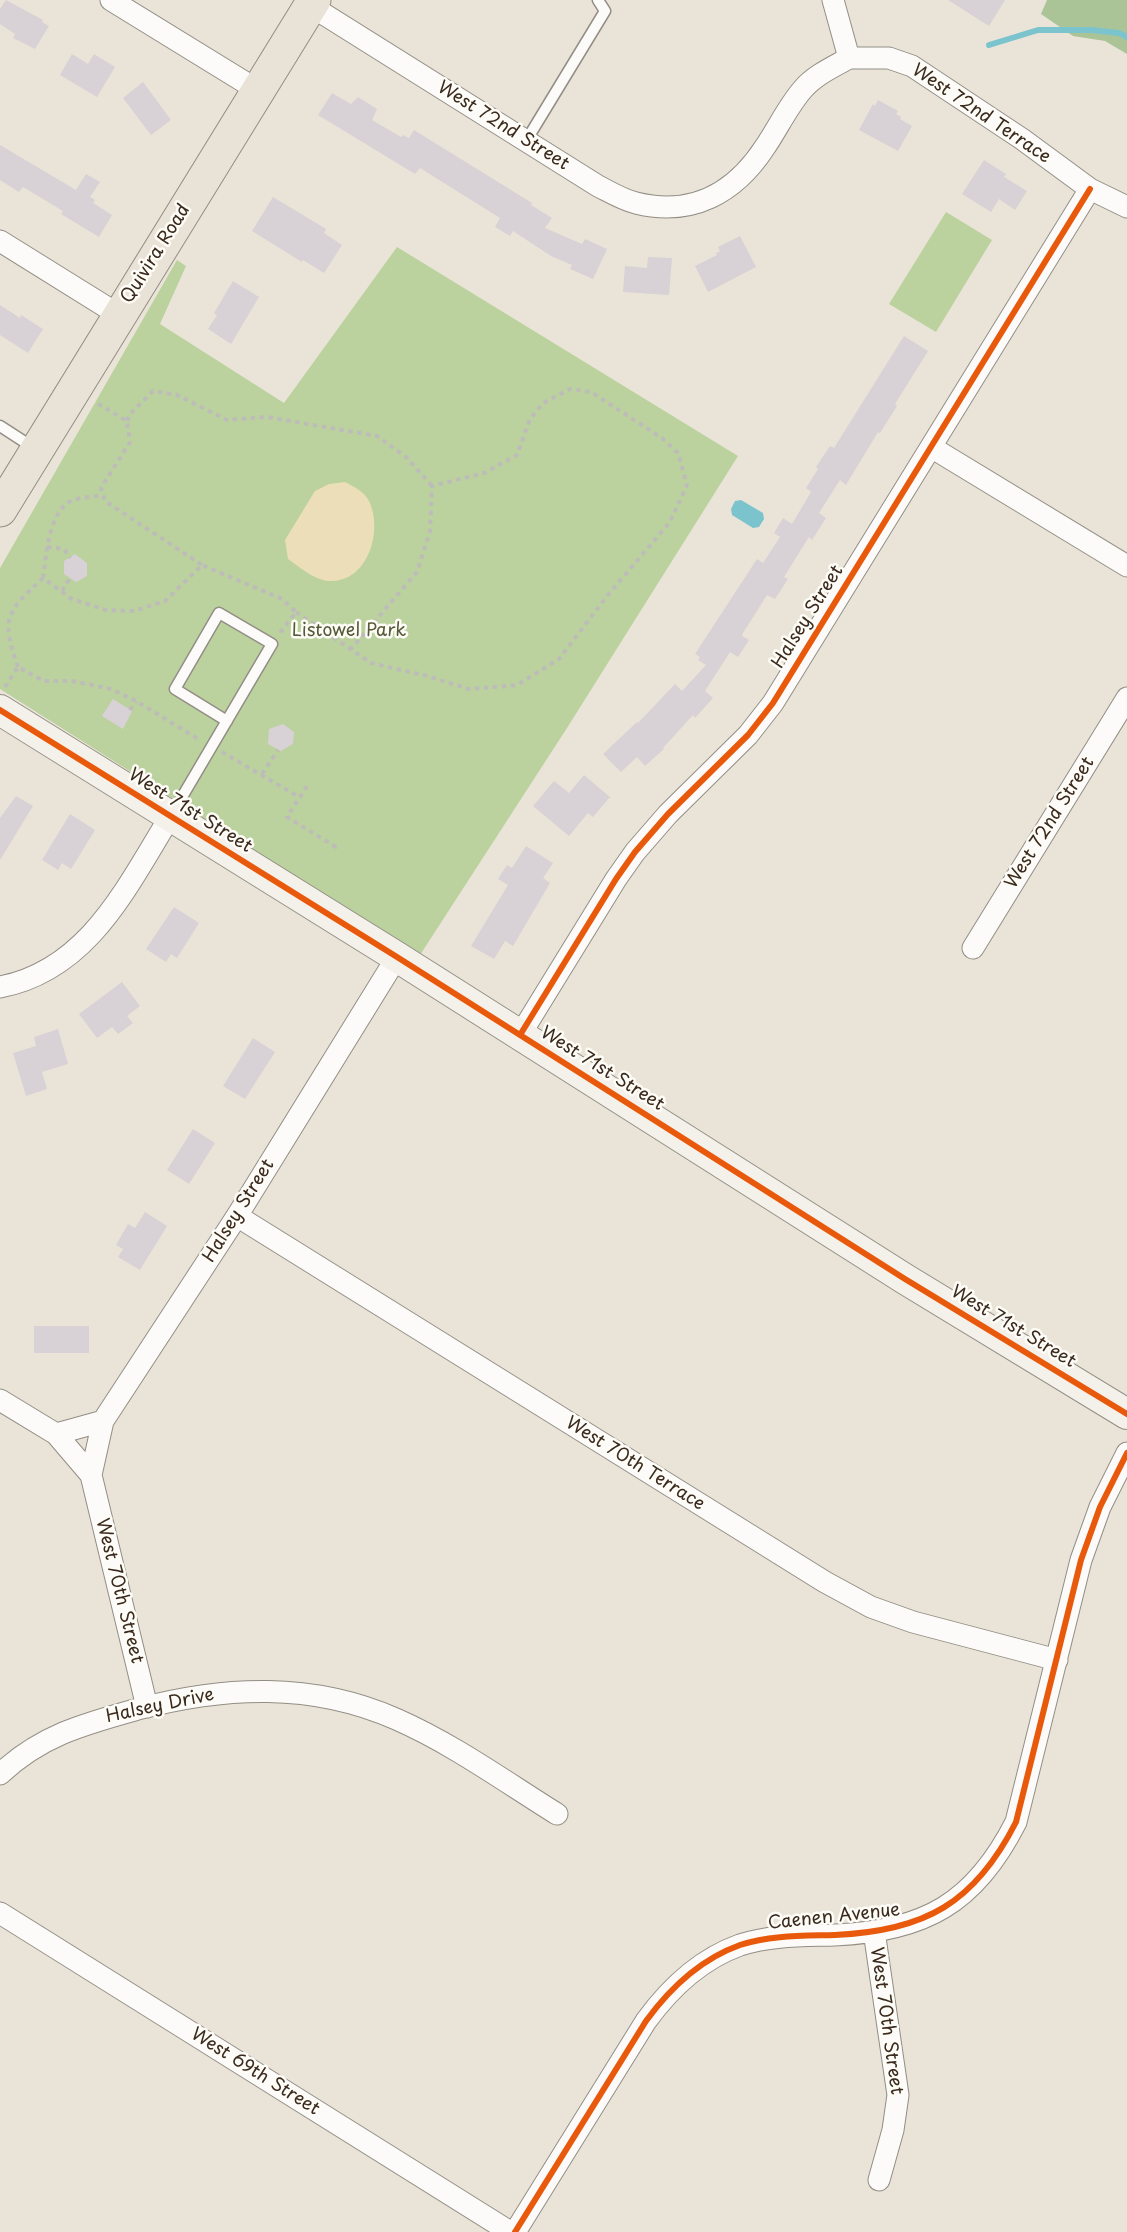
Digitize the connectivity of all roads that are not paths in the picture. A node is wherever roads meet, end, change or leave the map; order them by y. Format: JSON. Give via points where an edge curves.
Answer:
{"nodes":[{"id":1,"x":111,"y":0,"type":"edge"},
{"id":2,"x":598,"y":0,"type":"edge"},
{"id":3,"x":833,"y":0,"type":"edge"},
{"id":4,"x":312,"y":3,"type":"edge"},
{"id":5,"x":849,"y":58,"type":"junction"},
{"id":6,"x":259,"y":91,"type":"junction"},
{"id":7,"x":526,"y":141,"type":"junction"},
{"id":8,"x":1090,"y":189,"type":"junction"},
{"id":9,"x":1127,"y":207,"type":"edge"},
{"id":10,"x":0,"y":241,"type":"edge"},
{"id":11,"x":118,"y":315,"type":"junction"},
{"id":12,"x":0,"y":426,"type":"edge"},
{"id":13,"x":931,"y":447,"type":"junction"},
{"id":14,"x":37,"y":450,"type":"junction"},
{"id":15,"x":0,"y":508,"type":"edge"},
{"id":16,"x":1127,"y":566,"type":"edge"},
{"id":17,"x":1127,"y":698,"type":"edge"},
{"id":18,"x":2,"y":699,"type":"edge"},
{"id":19,"x":227,"y":721,"type":"junction"},
{"id":20,"x":170,"y":817,"type":"junction"},
{"id":21,"x":973,"y":948,"type":"dead end"},
{"id":22,"x":397,"y":957,"type":"junction"},
{"id":23,"x":0,"y":987,"type":"edge"},
{"id":24,"x":520,"y":1035,"type":"junction"},
{"id":25,"x":237,"y":1216,"type":"junction"},
{"id":26,"x":0,"y":1400,"type":"edge"},
{"id":27,"x":1127,"y":1414,"type":"edge"},
{"id":28,"x":104,"y":1421,"type":"junction"},
{"id":29,"x":56,"y":1434,"type":"junction"},
{"id":30,"x":1127,"y":1453,"type":"edge"},
{"id":31,"x":91,"y":1475,"type":"junction"},
{"id":32,"x":1057,"y":1660,"type":"junction"},
{"id":33,"x":147,"y":1707,"type":"junction"},
{"id":34,"x":0,"y":1773,"type":"edge"},
{"id":35,"x":557,"y":1814,"type":"dead end"},
{"id":36,"x":0,"y":1913,"type":"edge"},
{"id":37,"x":874,"y":1931,"type":"junction"},
{"id":38,"x":879,"y":2180,"type":"dead end"},
{"id":39,"x":510,"y":2232,"type":"edge"},
{"id":40,"x":515,"y":2232,"type":"edge"}],
"edges":[{"from":1,"to":6,"type":"street"},
{"from":2,"to":7,"type":"lane","via":[[605,11]]},
{"from":3,"to":5,"type":"street"},
{"from":4,"to":6,"type":"main road","name":"Quivira Road"},
{"from":4,"to":7,"type":"street","name":"West 72nd Street"},
{"from":5,"to":7,"type":"street","name":"West 72nd Street","via":[[802,89],[752,165],[731,186],[708,200],[687,206],[634,203],[598,186]]},
{"from":5,"to":8,"type":"street","name":"West 72nd Terrace","via":[[889,58],[912,66]]},
{"from":6,"to":11,"type":"main road","name":"Quivira Road"},
{"from":8,"to":9,"type":"street","name":"West 72nd Terrace"},
{"from":8,"to":13,"type":"street","name":"Halsey Street"},
{"from":10,"to":11,"type":"street"},
{"from":11,"to":14,"type":"main road","name":"Quivira Road"},
{"from":12,"to":14,"type":"lane"},
{"from":13,"to":16,"type":"street"},
{"from":13,"to":24,"type":"street","name":"Halsey Street","via":[[773,703],[748,735],[635,852]]},
{"from":14,"to":15,"type":"main road","name":"Quivira Road"},
{"from":17,"to":21,"type":"street","name":"West 72nd Street"},
{"from":18,"to":20,"type":"street","name":"West 71st Street"},
{"from":19,"to":19,"type":"lane","via":[[272,644],[219,613],[174,689]]},
{"from":19,"to":20,"type":"lane"},
{"from":20,"to":22,"type":"street","name":"West 71st Street"},
{"from":20,"to":23,"type":"street","via":[[100,927],[78,949],[48,970]]},
{"from":22,"to":24,"type":"street","name":"West 71st Street"},
{"from":22,"to":25,"type":"street","name":"Halsey Street"},
{"from":24,"to":27,"type":"street","name":"West 71st Street","via":[[905,1279]]},
{"from":25,"to":28,"type":"street","name":"Halsey Street"},
{"from":25,"to":32,"type":"street","name":"West 70th Terrace","via":[[825,1582],[913,1622]]},
{"from":26,"to":29,"type":"street","name":"West 70th Street"},
{"from":28,"to":29,"type":"street"},
{"from":28,"to":31,"type":"street","name":"West 70th Street"},
{"from":29,"to":31,"type":"street","name":"West 70th Street"},
{"from":30,"to":32,"type":"street","name":"Caenen Avenue","via":[[1100,1507],[1081,1560]]},
{"from":31,"to":33,"type":"street","name":"West 70th Street"},
{"from":32,"to":37,"type":"street","name":"Caenen Avenue","via":[[1016,1822],[1001,1851],[982,1876],[931,1916],[902,1927]]},
{"from":33,"to":34,"type":"street","name":"Halsey Drive","via":[[82,1724],[44,1741]]},
{"from":33,"to":35,"type":"street","name":"Halsey Drive","via":[[201,1695],[279,1691],[327,1697],[397,1719]]},
{"from":36,"to":39,"type":"street","name":"West 69th Street"},
{"from":37,"to":38,"type":"street","name":"West 70th Street","via":[[898,2095]]},
{"from":37,"to":40,"type":"street","name":"Caenen Avenue","via":[[777,1937],[750,1943],[716,1956],[688,1974],[646,2021]]}]}
